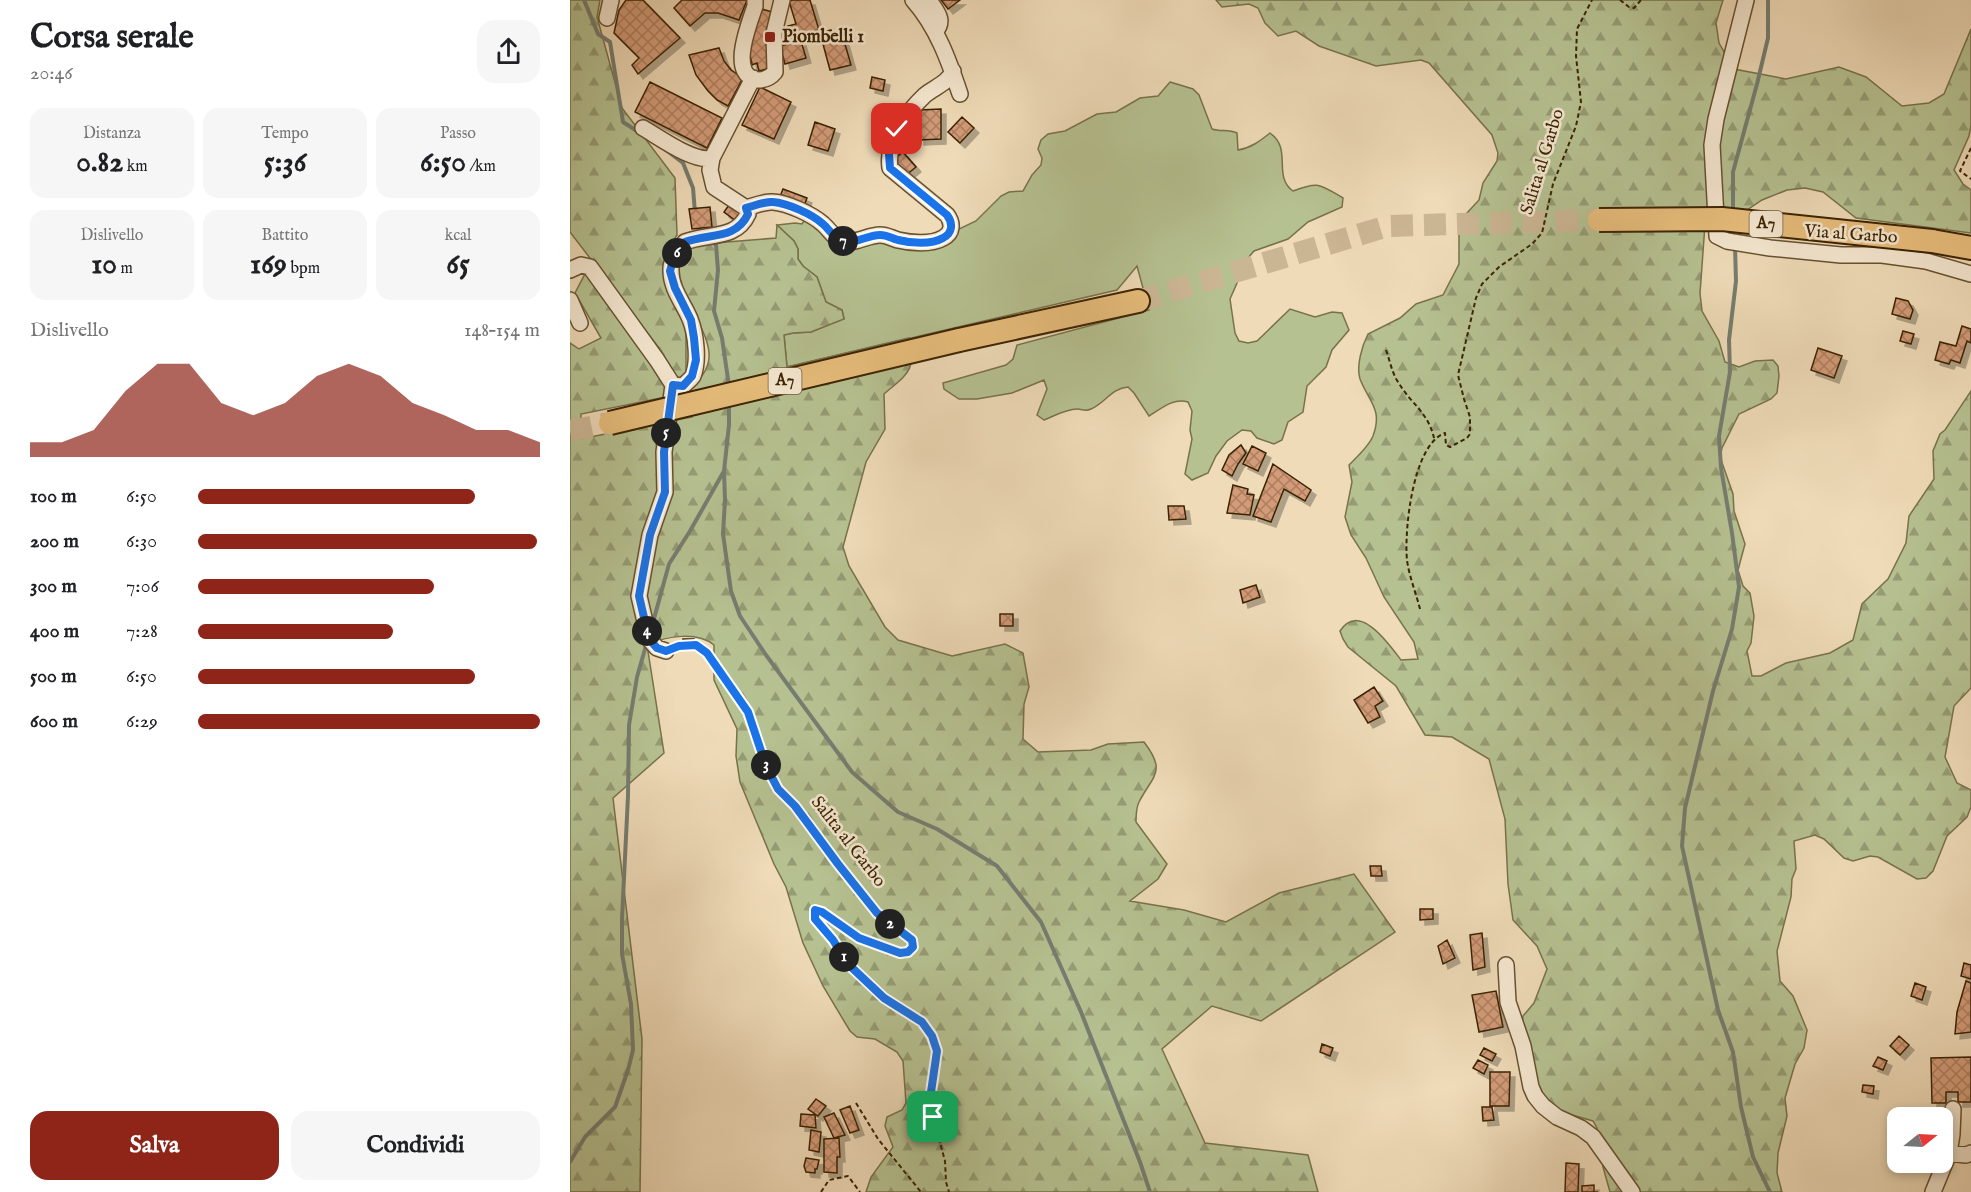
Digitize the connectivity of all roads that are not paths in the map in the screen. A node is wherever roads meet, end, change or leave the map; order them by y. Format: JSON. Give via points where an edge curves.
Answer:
{"nodes":[{"id":1,"x":611,"y":0,"type":"edge"},
{"id":2,"x":755,"y":0,"type":"edge"},
{"id":3,"x":782,"y":0,"type":"edge"},
{"id":4,"x":913,"y":0,"type":"edge"},
{"id":5,"x":929,"y":0,"type":"edge"},
{"id":6,"x":1746,"y":0,"type":"edge"},
{"id":7,"x":608,"y":18,"type":"dead end"},
{"id":8,"x":935,"y":32,"type":"junction"},
{"id":9,"x":952,"y":71,"type":"junction"},
{"id":10,"x":753,"y":78,"type":"junction"},
{"id":11,"x":960,"y":94,"type":"dead end"},
{"id":12,"x":643,"y":128,"type":"dead end"},
{"id":13,"x":712,"y":158,"type":"junction"},
{"id":14,"x":746,"y":208,"type":"junction"},
{"id":15,"x":1599,"y":220,"type":"tunnel mouth"},
{"id":16,"x":1971,"y":248,"type":"edge"},
{"id":17,"x":570,"y":270,"type":"edge"},
{"id":18,"x":1971,"y":274,"type":"edge"},
{"id":19,"x":570,"y":300,"type":"edge"},
{"id":20,"x":1138,"y":301,"type":"tunnel mouth"},
{"id":21,"x":580,"y":323,"type":"dead end"},
{"id":22,"x":673,"y":385,"type":"junction"},
{"id":23,"x":610,"y":423,"type":"tunnel mouth"},
{"id":24,"x":666,"y":651,"type":"road end"},
{"id":25,"x":1506,"y":964,"type":"dead end"},
{"id":26,"x":1953,"y":1153,"type":"edge"},
{"id":27,"x":1971,"y":1153,"type":"edge"},
{"id":28,"x":1941,"y":1173,"type":"edge"},
{"id":29,"x":1632,"y":1192,"type":"edge"},
{"id":30,"x":1933,"y":1192,"type":"edge"}],
"edges":[{"from":1,"to":7,"type":"street"},
{"from":2,"to":10,"type":"street","via":[[741,55]]},
{"from":3,"to":10,"type":"street","via":[[774,33],[775,72],[764,79]]},
{"from":4,"to":8,"type":"street"},
{"from":5,"to":8,"type":"street","via":[[941,20]]},
{"from":6,"to":18,"type":"street","name":"Via al Garbo","via":[[1712,146],[1717,236],[1770,248],[1931,262]]},
{"from":8,"to":9,"type":"street"},
{"from":9,"to":11,"type":"street"},
{"from":9,"to":14,"type":"street","via":[[897,129],[889,160],[890,168],[947,215],[951,226],[945,238],[924,242],[880,235],[845,242],[817,219],[798,210],[771,202]]},
{"from":10,"to":13,"type":"street"},
{"from":12,"to":13,"type":"street","via":[[695,157]]},
{"from":13,"to":14,"type":"street","via":[[714,187]]},
{"from":14,"to":22,"type":"street","via":[[748,214],[743,225],[685,242],[674,257],[670,271],[691,320],[696,360],[692,376],[683,386]]},
{"from":15,"to":16,"type":"highway","number":"A7","bridge":true,"via":[[1722,219]]},
{"from":17,"to":22,"type":"street","via":[[581,265],[590,267]]},
{"from":19,"to":21,"type":"street"},
{"from":20,"to":23,"type":"highway","number":"A7","bridge":true},
{"from":22,"to":24,"type":"street","via":[[664,452],[665,492],[650,535],[639,596],[649,639]]},
{"from":25,"to":29,"type":"street","via":[[1508,1002],[1535,1096],[1557,1117],[1593,1137]]},
{"from":26,"to":27,"type":"street"},
{"from":28,"to":30,"type":"street"}]}
